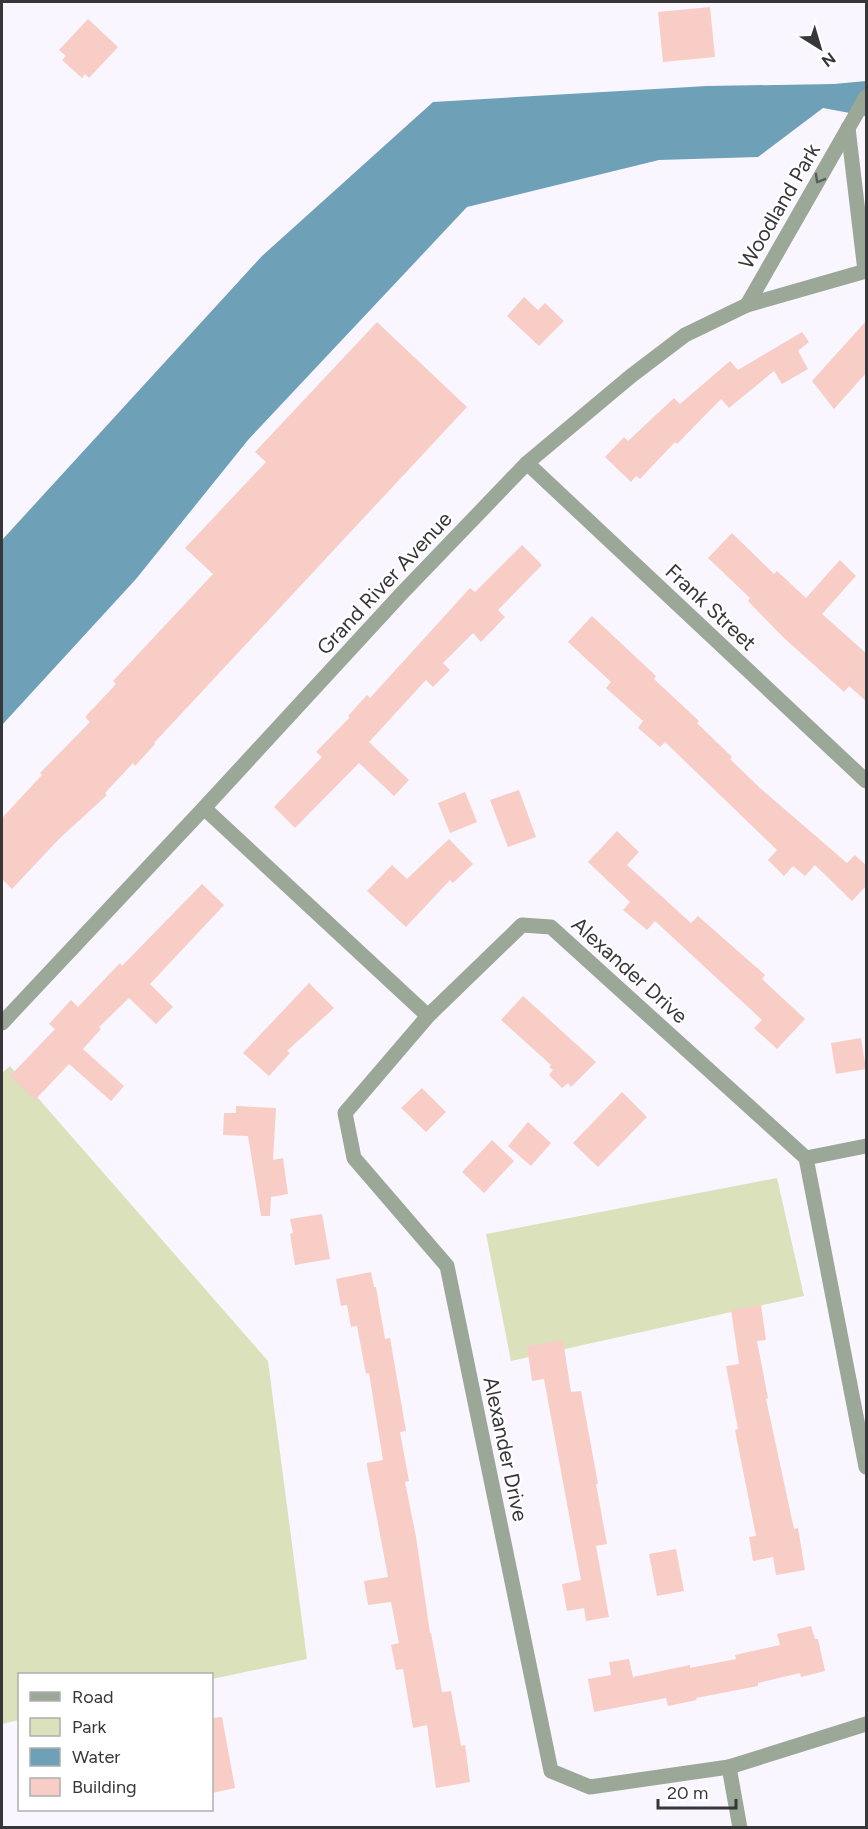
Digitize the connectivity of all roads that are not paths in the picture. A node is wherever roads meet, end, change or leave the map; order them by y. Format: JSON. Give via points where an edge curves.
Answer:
{"nodes":[{"id":1,"x":867,"y":97,"type":"edge"},
{"id":2,"x":848,"y":128,"type":"junction"},
{"id":3,"x":866,"y":271,"type":"edge"},
{"id":4,"x":747,"y":305,"type":"junction"},
{"id":5,"x":527,"y":463,"type":"junction"},
{"id":6,"x":867,"y":781,"type":"edge"},
{"id":7,"x":204,"y":808,"type":"junction"},
{"id":8,"x":428,"y":1016,"type":"junction"},
{"id":9,"x":2,"y":1023,"type":"edge"},
{"id":10,"x":867,"y":1146,"type":"edge"},
{"id":11,"x":806,"y":1158,"type":"junction"},
{"id":12,"x":867,"y":1467,"type":"edge"},
{"id":13,"x":867,"y":1724,"type":"edge"},
{"id":14,"x":729,"y":1767,"type":"junction"},
{"id":15,"x":740,"y":1827,"type":"edge"}],
"edges":[{"from":1,"to":2,"type":"street","name":"Woodland Park"},
{"from":2,"to":3,"type":"street","name":"Woodland Park"},
{"from":2,"to":4,"type":"street","name":"Woodland Park","one_way":true},
{"from":3,"to":4,"type":"street","name":"Grand River Avenue"},
{"from":4,"to":5,"type":"street","name":"Grand River Avenue","via":[[686,335]]},
{"from":5,"to":6,"type":"street","name":"Frank Street"},
{"from":5,"to":7,"type":"street","name":"Grand River Avenue"},
{"from":7,"to":8,"type":"street"},
{"from":7,"to":9,"type":"street","name":"Grand River Avenue"},
{"from":8,"to":11,"type":"street","name":"Alexander Drive","via":[[522,925],[551,927]]},
{"from":8,"to":14,"type":"street","name":"Alexander Drive","via":[[345,1113],[354,1158],[447,1266],[551,1771],[590,1787]]},
{"from":10,"to":11,"type":"street"},
{"from":11,"to":12,"type":"street"},
{"from":13,"to":14,"type":"street","name":"Alexander Drive"},
{"from":14,"to":15,"type":"street"}]}
